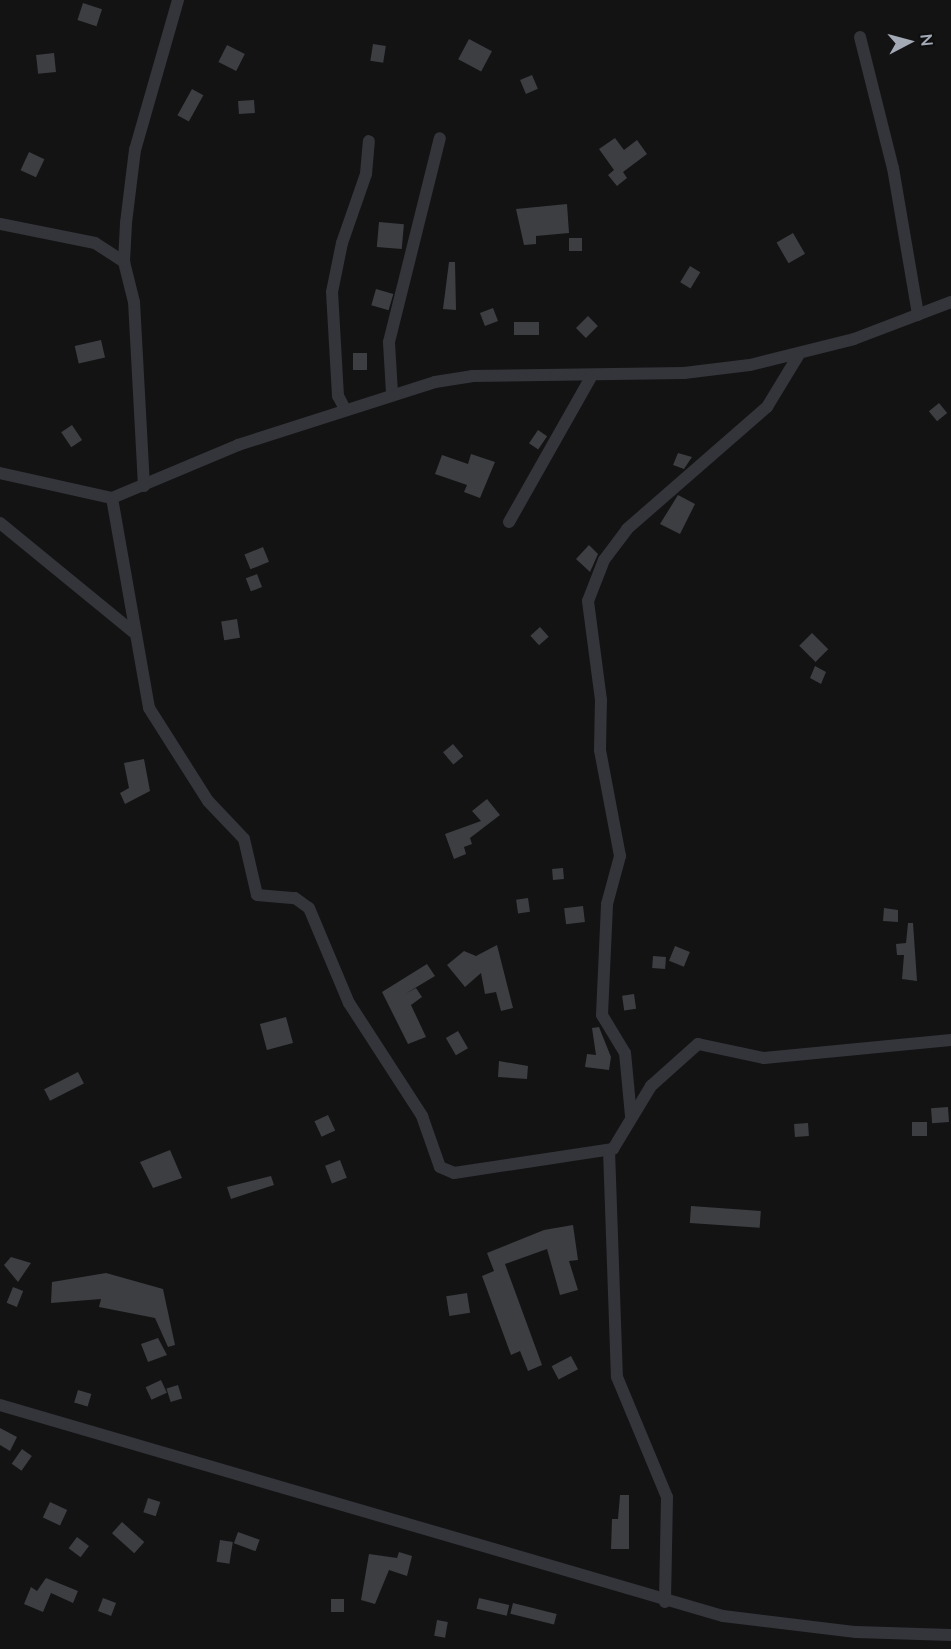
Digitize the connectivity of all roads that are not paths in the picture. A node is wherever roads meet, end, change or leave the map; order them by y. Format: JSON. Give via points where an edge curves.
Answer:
{"nodes":[{"id":1,"x":178,"y":0,"type":"edge"},
{"id":2,"x":860,"y":37,"type":"dead end"},
{"id":3,"x":440,"y":138,"type":"dead end"},
{"id":4,"x":369,"y":141,"type":"dead end"},
{"id":5,"x":0,"y":224,"type":"edge"},
{"id":6,"x":124,"y":262,"type":"junction"},
{"id":7,"x":949,"y":307,"type":"edge"},
{"id":8,"x":918,"y":315,"type":"junction"},
{"id":9,"x":798,"y":356,"type":"junction"},
{"id":10,"x":591,"y":377,"type":"junction"},
{"id":11,"x":392,"y":393,"type":"junction"},
{"id":12,"x":345,"y":409,"type":"junction"},
{"id":13,"x":0,"y":473,"type":"edge"},
{"id":14,"x":144,"y":486,"type":"junction"},
{"id":15,"x":112,"y":498,"type":"junction"},
{"id":16,"x":508,"y":522,"type":"dead end"},
{"id":17,"x":0,"y":523,"type":"edge"},
{"id":18,"x":134,"y":632,"type":"junction"},
{"id":19,"x":951,"y":1041,"type":"edge"},
{"id":20,"x":631,"y":1116,"type":"junction"},
{"id":21,"x":609,"y":1150,"type":"junction"},
{"id":22,"x":0,"y":1406,"type":"edge"},
{"id":23,"x":665,"y":1602,"type":"junction"},
{"id":24,"x":951,"y":1635,"type":"edge"}],
"edges":[{"from":1,"to":6,"type":"street","via":[[135,150]]},
{"from":2,"to":8,"type":"street","via":[[893,168]]},
{"from":3,"to":11,"type":"street","via":[[389,342]]},
{"from":4,"to":12,"type":"street","via":[[366,174],[342,243],[332,292],[338,396]]},
{"from":5,"to":6,"type":"street","via":[[95,243]]},
{"from":6,"to":14,"type":"street","via":[[134,302]]},
{"from":7,"to":8,"type":"street"},
{"from":8,"to":9,"type":"street"},
{"from":9,"to":10,"type":"street","via":[[684,373]]},
{"from":9,"to":20,"type":"street","via":[[767,407],[627,528],[604,560],[588,602],[602,700],[600,750],[620,856],[607,904],[602,1015],[625,1053]]},
{"from":10,"to":11,"type":"street","via":[[472,376]]},
{"from":10,"to":16,"type":"street"},
{"from":11,"to":12,"type":"street"},
{"from":12,"to":14,"type":"street","via":[[238,445]]},
{"from":13,"to":15,"type":"street"},
{"from":14,"to":15,"type":"street"},
{"from":15,"to":18,"type":"street"},
{"from":17,"to":18,"type":"street"},
{"from":18,"to":21,"type":"street","via":[[149,708],[170,746],[222,819],[243,839],[257,896],[295,898],[309,908],[349,1003],[422,1116],[440,1167],[454,1173]]},
{"from":19,"to":20,"type":"street","via":[[764,1058],[698,1044],[651,1086]]},
{"from":20,"to":21,"type":"street"},
{"from":21,"to":23,"type":"street","via":[[617,1377],[667,1497]]},
{"from":22,"to":23,"type":"street","via":[[317,1495]]},
{"from":23,"to":24,"type":"street","via":[[785,1626]]}]}
